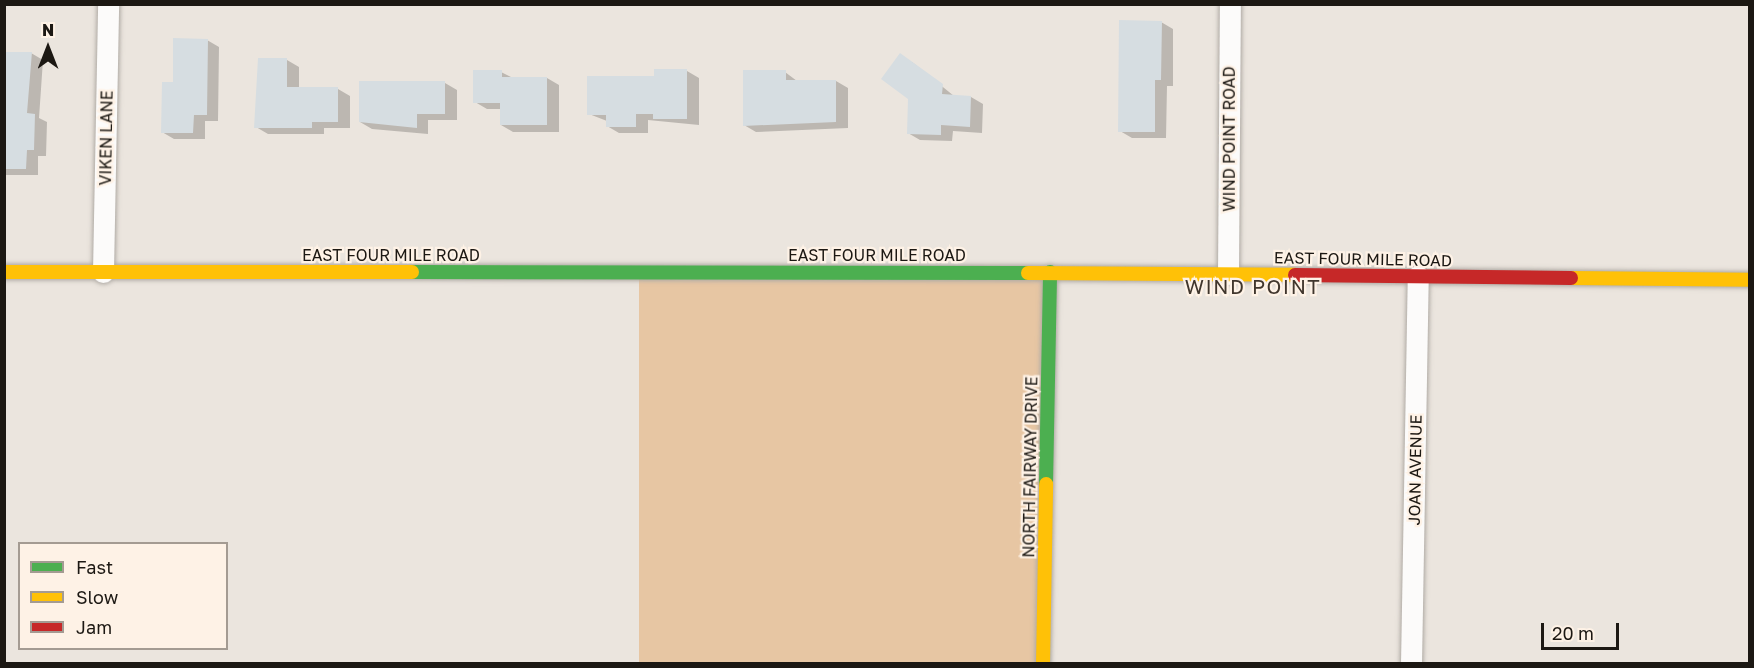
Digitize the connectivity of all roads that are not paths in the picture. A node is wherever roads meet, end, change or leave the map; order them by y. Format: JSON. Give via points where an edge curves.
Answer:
{"nodes":[{"id":1,"x":108,"y":4,"type":"edge"},
{"id":2,"x":1230,"y":4,"type":"edge"},
{"id":3,"x":4,"y":272,"type":"edge"},
{"id":4,"x":103,"y":272,"type":"junction"},
{"id":5,"x":1050,"y":272,"type":"junction"},
{"id":6,"x":1228,"y":274,"type":"junction"},
{"id":7,"x":1418,"y":276,"type":"junction"},
{"id":8,"x":1749,"y":280,"type":"edge"},
{"id":9,"x":1043,"y":663,"type":"edge"},
{"id":10,"x":1411,"y":663,"type":"edge"}],
"edges":[{"from":1,"to":4,"type":"street","name":"VIKEN LANE"},
{"from":2,"to":6,"type":"street","name":"WIND POINT ROAD"},
{"from":3,"to":4,"type":"street","name":"EAST FOUR MILE ROAD"},
{"from":4,"to":5,"type":"street","name":"EAST FOUR MILE ROAD"},
{"from":5,"to":6,"type":"street","name":"EAST FOUR MILE ROAD"},
{"from":5,"to":9,"type":"street","name":"NORTH FAIRWAY DRIVE"},
{"from":6,"to":7,"type":"street","name":"EAST FOUR MILE ROAD"},
{"from":7,"to":8,"type":"street","name":"EAST FOUR MILE ROAD"},
{"from":7,"to":10,"type":"street","name":"JOAN AVENUE"}]}
